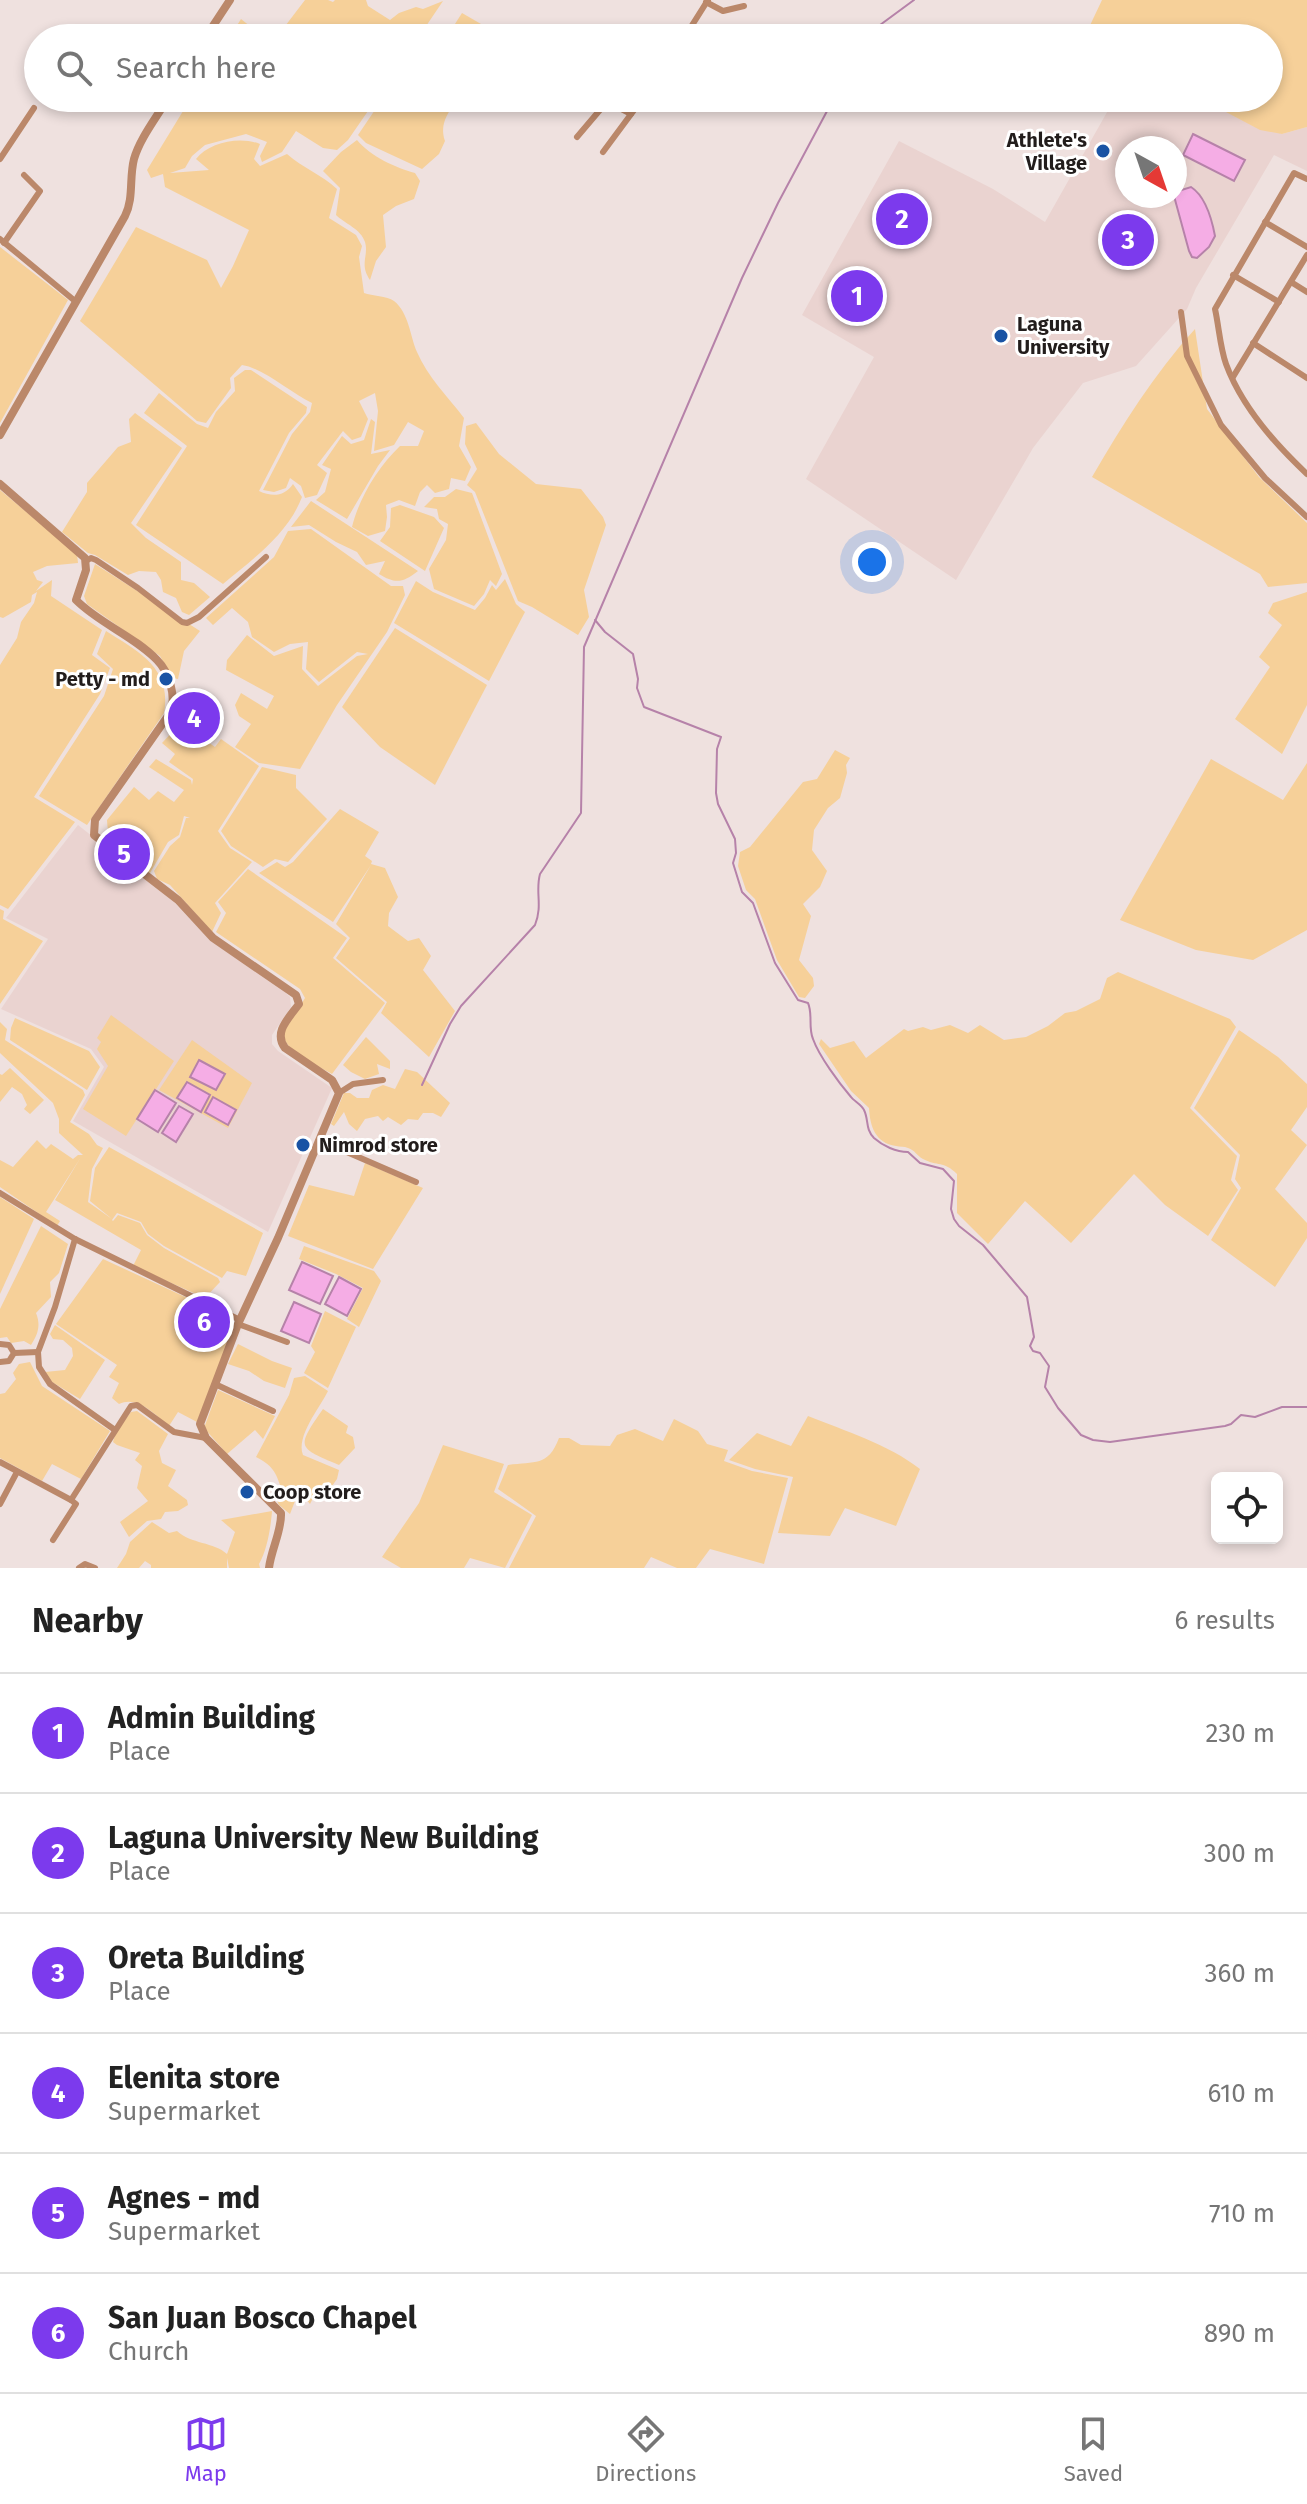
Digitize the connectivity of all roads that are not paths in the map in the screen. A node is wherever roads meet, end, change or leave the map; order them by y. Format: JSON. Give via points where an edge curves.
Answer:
{"nodes":[{"id":1,"x":230,"y":0,"type":"edge"},
{"id":2,"x":707,"y":1,"type":"edge"},
{"id":3,"x":744,"y":6,"type":"dead end"},
{"id":4,"x":214,"y":24,"type":"edge"},
{"id":5,"x":693,"y":24,"type":"edge"},
{"id":6,"x":31,"y":112,"type":"edge"},
{"id":7,"x":160,"y":112,"type":"edge"},
{"id":8,"x":598,"y":112,"type":"edge"},
{"id":9,"x":627,"y":112,"type":"edge"},
{"id":10,"x":631,"y":114,"type":"joint"},
{"id":11,"x":577,"y":137,"type":"dead end"},
{"id":12,"x":603,"y":152,"type":"dead end"},
{"id":13,"x":0,"y":159,"type":"edge"},
{"id":14,"x":24,"y":175,"type":"dead end"},
{"id":15,"x":1307,"y":179,"type":"edge"},
{"id":16,"x":1265,"y":222,"type":"junction"},
{"id":17,"x":2,"y":241,"type":"edge"},
{"id":18,"x":1307,"y":247,"type":"edge"},
{"id":19,"x":1307,"y":255,"type":"edge"},
{"id":20,"x":1233,"y":275,"type":"junction"},
{"id":21,"x":1291,"y":282,"type":"junction"},
{"id":22,"x":1307,"y":292,"type":"edge"},
{"id":23,"x":75,"y":301,"type":"junction"},
{"id":24,"x":1279,"y":302,"type":"junction"},
{"id":25,"x":1181,"y":312,"type":"dead end"},
{"id":26,"x":1253,"y":343,"type":"junction"},
{"id":27,"x":1233,"y":377,"type":"junction"},
{"id":28,"x":1307,"y":378,"type":"edge"},
{"id":29,"x":0,"y":433,"type":"edge"},
{"id":30,"x":1306,"y":470,"type":"edge"},
{"id":31,"x":0,"y":484,"type":"edge"},
{"id":32,"x":1307,"y":517,"type":"edge"},
{"id":33,"x":266,"y":557,"type":"dead end"},
{"id":34,"x":86,"y":561,"type":"junction"},
{"id":35,"x":383,"y":1080,"type":"dead end"},
{"id":36,"x":339,"y":1093,"type":"junction"},
{"id":37,"x":319,"y":1140,"type":"junction"},
{"id":38,"x":416,"y":1182,"type":"dead end"},
{"id":39,"x":0,"y":1193,"type":"edge"},
{"id":40,"x":75,"y":1239,"type":"junction"},
{"id":41,"x":239,"y":1322,"type":"junction"},
{"id":42,"x":287,"y":1342,"type":"dead end"},
{"id":43,"x":0,"y":1344,"type":"edge"},
{"id":44,"x":38,"y":1352,"type":"junction"},
{"id":45,"x":14,"y":1353,"type":"junction"},
{"id":46,"x":0,"y":1362,"type":"edge"},
{"id":47,"x":215,"y":1384,"type":"junction"},
{"id":48,"x":273,"y":1411,"type":"dead end"},
{"id":49,"x":115,"y":1430,"type":"junction"},
{"id":50,"x":206,"y":1438,"type":"junction"},
{"id":51,"x":0,"y":1462,"type":"edge"},
{"id":52,"x":17,"y":1472,"type":"junction"},
{"id":53,"x":71,"y":1500,"type":"junction"},
{"id":54,"x":0,"y":1504,"type":"edge"},
{"id":55,"x":53,"y":1540,"type":"dead end"},
{"id":56,"x":79,"y":1568,"type":"edge"},
{"id":57,"x":95,"y":1568,"type":"edge"},
{"id":58,"x":269,"y":1568,"type":"edge"}],
"edges":[{"from":1,"to":4,"type":"street"},
{"from":2,"to":3,"type":"street","via":[[723,11]]},
{"from":2,"to":5,"type":"street"},
{"from":6,"to":13,"type":"street"},
{"from":7,"to":23,"type":"street","via":[[135,156],[128,210]]},
{"from":8,"to":11,"type":"street"},
{"from":9,"to":10,"type":"street"},
{"from":10,"to":12,"type":"street"},
{"from":14,"to":17,"type":"street","via":[[40,191]]},
{"from":15,"to":16,"type":"street","via":[[1294,173]]},
{"from":16,"to":18,"type":"street"},
{"from":16,"to":20,"type":"street"},
{"from":17,"to":23,"type":"street"},
{"from":19,"to":21,"type":"street"},
{"from":20,"to":24,"type":"street"},
{"from":20,"to":27,"type":"street","via":[[1215,309]]},
{"from":21,"to":22,"type":"street"},
{"from":21,"to":24,"type":"street"},
{"from":23,"to":29,"type":"street"},
{"from":24,"to":26,"type":"street"},
{"from":25,"to":32,"type":"street","via":[[1187,356],[1221,425],[1265,478]]},
{"from":26,"to":27,"type":"street"},
{"from":26,"to":28,"type":"street"},
{"from":27,"to":30,"type":"street","via":[[1264,428]]},
{"from":31,"to":34,"type":"street"},
{"from":33,"to":34,"type":"street","via":[[187,623],[96,560]]},
{"from":34,"to":36,"type":"street","via":[[76,600],[160,663],[173,697],[170,713],[95,820],[94,835],[170,893],[213,938],[296,995],[299,1004],[280,1040],[332,1080]]},
{"from":35,"to":36,"type":"street","via":[[353,1084]]},
{"from":36,"to":37,"type":"street"},
{"from":37,"to":38,"type":"street"},
{"from":37,"to":41,"type":"street"},
{"from":39,"to":40,"type":"street"},
{"from":40,"to":41,"type":"street"},
{"from":40,"to":44,"type":"street"},
{"from":41,"to":42,"type":"street"},
{"from":41,"to":47,"type":"street"},
{"from":43,"to":45,"type":"street","via":[[9,1345]]},
{"from":44,"to":45,"type":"street"},
{"from":44,"to":49,"type":"street","via":[[39,1367],[50,1384]]},
{"from":45,"to":46,"type":"street","via":[[9,1361]]},
{"from":47,"to":48,"type":"street"},
{"from":47,"to":50,"type":"street","via":[[200,1424]]},
{"from":49,"to":50,"type":"street","via":[[137,1405],[174,1432]]},
{"from":49,"to":53,"type":"street"},
{"from":50,"to":58,"type":"street","via":[[281,1513]]},
{"from":51,"to":52,"type":"street"},
{"from":52,"to":53,"type":"street"},
{"from":52,"to":54,"type":"street"},
{"from":53,"to":55,"type":"street","via":[[76,1504]]},
{"from":56,"to":57,"type":"street"}]}
